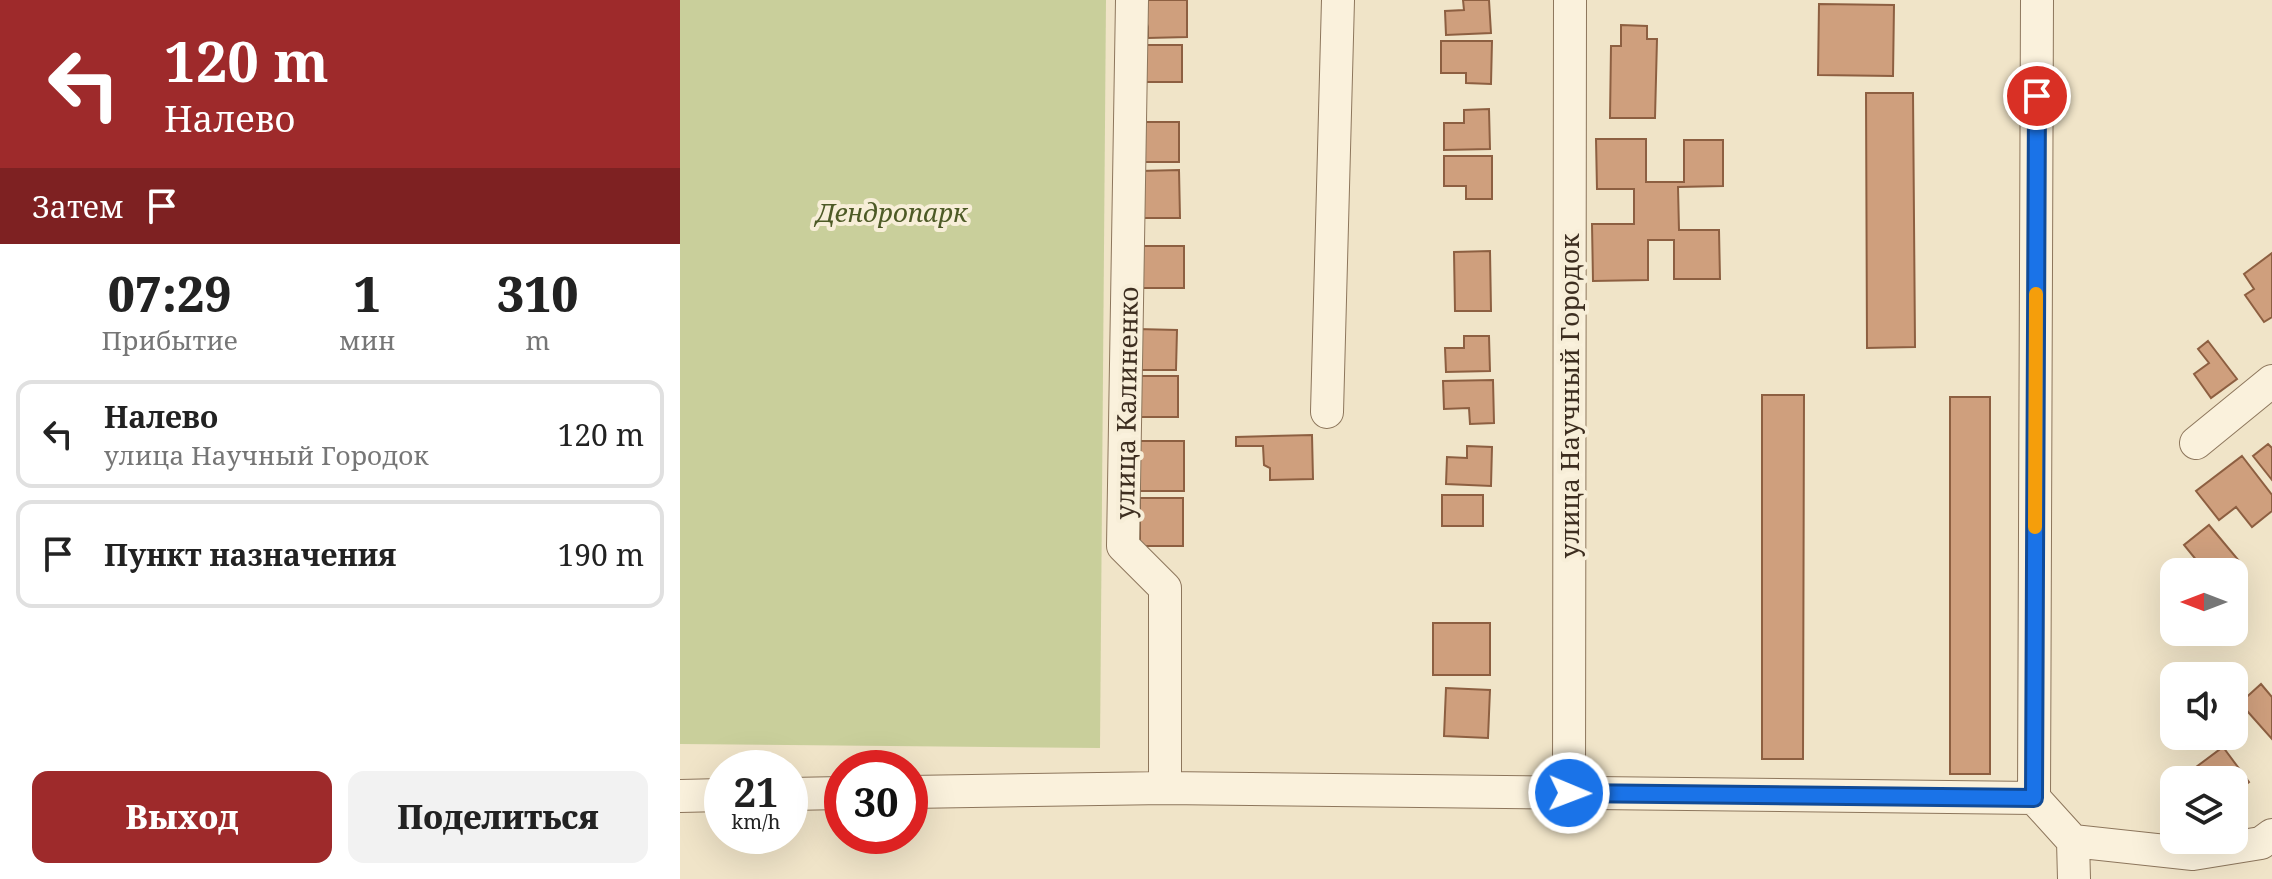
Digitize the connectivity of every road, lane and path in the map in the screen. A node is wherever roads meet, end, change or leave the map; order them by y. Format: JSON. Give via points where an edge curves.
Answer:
{"nodes":[{"id":1,"x":1132,"y":0,"type":"edge"},
{"id":2,"x":1338,"y":0,"type":"edge"},
{"id":3,"x":1570,"y":0,"type":"edge"},
{"id":4,"x":2037,"y":0,"type":"edge"},
{"id":5,"x":2272,"y":381,"type":"edge"},
{"id":6,"x":1327,"y":412,"type":"dead end"},
{"id":7,"x":2196,"y":443,"type":"dead end"},
{"id":8,"x":1165,"y":788,"type":"junction"},
{"id":9,"x":928,"y":792,"type":"edge"},
{"id":10,"x":1569,"y":793,"type":"junction"},
{"id":11,"x":704,"y":795,"type":"edge"},
{"id":12,"x":680,"y":796,"type":"edge"},
{"id":13,"x":2034,"y":798,"type":"junction"},
{"id":14,"x":2272,"y":835,"type":"edge"},
{"id":15,"x":2073,"y":841,"type":"junction"},
{"id":16,"x":2074,"y":879,"type":"edge"}],
"edges":[{"from":1,"to":8,"type":"street","name":"улица Калиненко","via":[[1123,546],[1165,588]]},
{"from":2,"to":6,"type":"street"},
{"from":3,"to":10,"type":"street","name":"улица Научный Городок"},
{"from":4,"to":13,"type":"street"},
{"from":5,"to":7,"type":"street"},
{"from":8,"to":9,"type":"street"},
{"from":8,"to":10,"type":"street"},
{"from":10,"to":13,"type":"street"},
{"from":11,"to":12,"type":"street"},
{"from":13,"to":15,"type":"street"},
{"from":14,"to":15,"type":"street","via":[[2261,843],[2193,854]]},
{"from":15,"to":16,"type":"street"}]}
